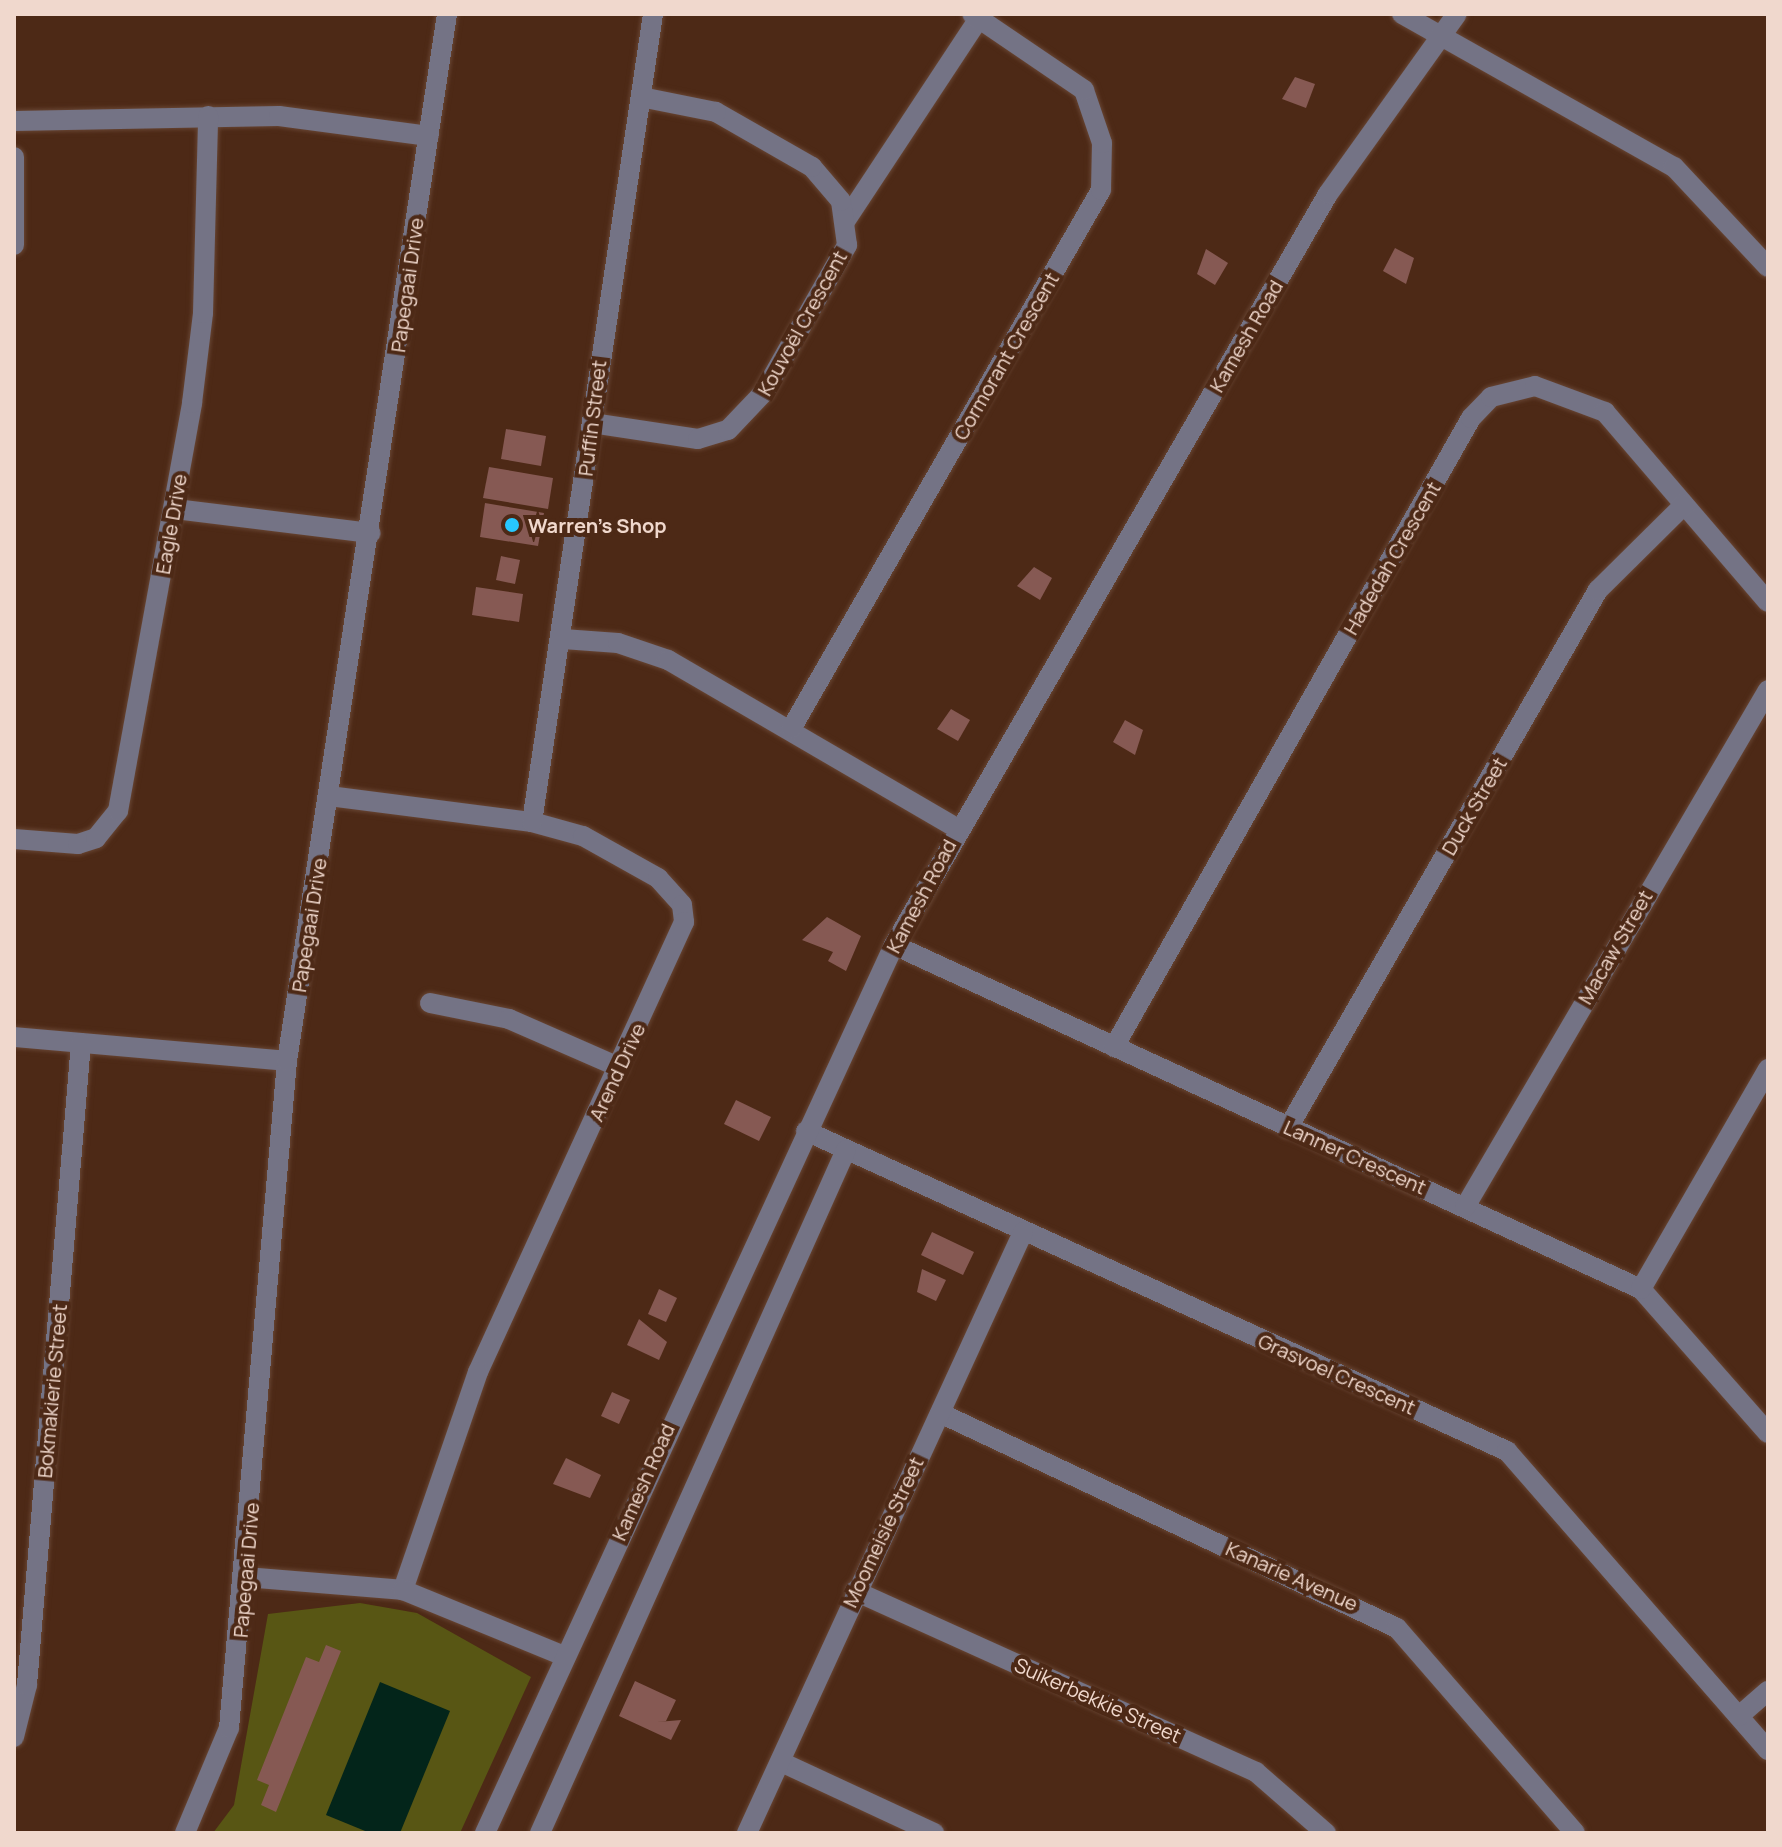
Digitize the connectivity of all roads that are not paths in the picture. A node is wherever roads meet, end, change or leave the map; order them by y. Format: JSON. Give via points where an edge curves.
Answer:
{"nodes":[{"id":1,"x":447,"y":14,"type":"edge"},
{"id":2,"x":653,"y":14,"type":"edge"},
{"id":3,"x":1402,"y":14,"type":"edge"},
{"id":4,"x":1457,"y":14,"type":"edge"},
{"id":5,"x":978,"y":15,"type":"edge"},
{"id":6,"x":1441,"y":36,"type":"junction"},
{"id":7,"x":641,"y":97,"type":"junction"},
{"id":8,"x":208,"y":116,"type":"junction"},
{"id":9,"x":14,"y":121,"type":"edge"},
{"id":10,"x":429,"y":136,"type":"junction"},
{"id":11,"x":14,"y":157,"type":"edge"},
{"id":12,"x":846,"y":220,"type":"junction"},
{"id":13,"x":14,"y":245,"type":"edge"},
{"id":14,"x":1768,"y":267,"type":"edge"},
{"id":15,"x":592,"y":423,"type":"junction"},
{"id":16,"x":1684,"y":505,"type":"junction"},
{"id":17,"x":175,"y":509,"type":"junction"},
{"id":18,"x":371,"y":533,"type":"junction"},
{"id":19,"x":1768,"y":602,"type":"edge"},
{"id":20,"x":563,"y":639,"type":"junction"},
{"id":21,"x":1768,"y":690,"type":"edge"},
{"id":22,"x":791,"y":729,"type":"junction"},
{"id":23,"x":329,"y":796,"type":"junction"},
{"id":24,"x":532,"y":822,"type":"junction"},
{"id":25,"x":957,"y":828,"type":"junction"},
{"id":26,"x":14,"y":839,"type":"edge"},
{"id":27,"x":894,"y":945,"type":"junction"},
{"id":28,"x":430,"y":1003,"type":"dead end"},
{"id":29,"x":14,"y":1037,"type":"edge"},
{"id":30,"x":81,"y":1043,"type":"junction"},
{"id":31,"x":1114,"y":1047,"type":"junction"},
{"id":32,"x":287,"y":1061,"type":"junction"},
{"id":33,"x":619,"y":1067,"type":"junction"},
{"id":34,"x":1768,"y":1069,"type":"edge"},
{"id":35,"x":1288,"y":1128,"type":"junction"},
{"id":36,"x":806,"y":1131,"type":"junction"},
{"id":37,"x":846,"y":1150,"type":"junction"},
{"id":38,"x":1465,"y":1207,"type":"junction"},
{"id":39,"x":1023,"y":1232,"type":"junction"},
{"id":40,"x":1641,"y":1289,"type":"junction"},
{"id":41,"x":940,"y":1413,"type":"junction"},
{"id":42,"x":1768,"y":1433,"type":"edge"},
{"id":43,"x":246,"y":1577,"type":"junction"},
{"id":44,"x":403,"y":1590,"type":"junction"},
{"id":45,"x":855,"y":1591,"type":"junction"},
{"id":46,"x":564,"y":1656,"type":"junction"},
{"id":47,"x":1768,"y":1691,"type":"edge"},
{"id":48,"x":1739,"y":1716,"type":"junction"},
{"id":49,"x":14,"y":1737,"type":"edge"},
{"id":50,"x":1768,"y":1750,"type":"edge"},
{"id":51,"x":781,"y":1762,"type":"junction"},
{"id":52,"x":185,"y":1833,"type":"edge"},
{"id":53,"x":485,"y":1833,"type":"edge"},
{"id":54,"x":540,"y":1833,"type":"edge"},
{"id":55,"x":747,"y":1833,"type":"edge"},
{"id":56,"x":934,"y":1833,"type":"edge"},
{"id":57,"x":1326,"y":1833,"type":"edge"},
{"id":58,"x":1575,"y":1833,"type":"edge"}],
"edges":[{"from":1,"to":10,"type":"street","name":"Papegaai Drive"},
{"from":2,"to":7,"type":"street","name":"Puffin Street"},
{"from":3,"to":6,"type":"street"},
{"from":4,"to":6,"type":"street","name":"Kamesh Road"},
{"from":5,"to":12,"type":"street"},
{"from":5,"to":22,"type":"street","name":"Cormorant Crescent","via":[[1084,90],[1106,168],[1101,190]]},
{"from":6,"to":14,"type":"street","via":[[1674,167]]},
{"from":6,"to":25,"type":"street","name":"Kamesh Road","via":[[1328,194]]},
{"from":7,"to":12,"type":"street","via":[[716,112],[812,167],[834,187]]},
{"from":7,"to":15,"type":"street","name":"Puffin Street"},
{"from":8,"to":9,"type":"street"},
{"from":8,"to":10,"type":"street","via":[[324,118]]},
{"from":8,"to":17,"type":"street","name":"Eagle Drive","via":[[203,313]]},
{"from":10,"to":18,"type":"street","name":"Papegaai Drive"},
{"from":11,"to":13,"type":"street"},
{"from":12,"to":15,"type":"street","name":"Kouvoël Crescent","via":[[847,245],[744,419],[698,439]]},
{"from":15,"to":20,"type":"street","name":"Puffin Street"},
{"from":16,"to":19,"type":"street","name":"Hadedah Crescent"},
{"from":16,"to":31,"type":"street","name":"Hadedah Crescent","via":[[1592,404],[1523,386],[1483,404]]},
{"from":16,"to":35,"type":"street","name":"Duck Street","via":[[1598,590]]},
{"from":17,"to":18,"type":"street"},
{"from":17,"to":26,"type":"street","name":"Eagle Drive","via":[[114,819],[96,838],[78,844]]},
{"from":18,"to":23,"type":"street","name":"Papegaai Drive"},
{"from":20,"to":22,"type":"street","via":[[655,655]]},
{"from":20,"to":24,"type":"street","name":"Puffin Street"},
{"from":21,"to":38,"type":"street","name":"Macaw Street"},
{"from":22,"to":25,"type":"street"},
{"from":23,"to":24,"type":"street","name":"Arend Drive"},
{"from":23,"to":32,"type":"street","name":"Papegaai Drive"},
{"from":24,"to":33,"type":"street","name":"Arend Drive","via":[[610,846],[682,905],[680,939]]},
{"from":25,"to":27,"type":"street","name":"Kamesh Road"},
{"from":27,"to":31,"type":"street","name":"Lanner Crescent"},
{"from":27,"to":36,"type":"street","name":"Kamesh Road"},
{"from":28,"to":33,"type":"street","via":[[509,1019]]},
{"from":29,"to":30,"type":"street"},
{"from":30,"to":32,"type":"street"},
{"from":30,"to":49,"type":"street","name":"Bokmakierie Street","via":[[27,1685]]},
{"from":31,"to":35,"type":"street","name":"Lanner Crescent"},
{"from":32,"to":43,"type":"street","name":"Papegaai Drive"},
{"from":33,"to":44,"type":"street","name":"Arend Drive","via":[[478,1372]]},
{"from":34,"to":40,"type":"street"},
{"from":35,"to":38,"type":"street","name":"Lanner Crescent"},
{"from":36,"to":37,"type":"street","name":"Grasvoel Crescent"},
{"from":36,"to":46,"type":"street","name":"Kamesh Road"},
{"from":37,"to":39,"type":"street","name":"Grasvoel Crescent"},
{"from":37,"to":54,"type":"street"},
{"from":38,"to":40,"type":"street","name":"Lanner Crescent"},
{"from":39,"to":41,"type":"street","name":"Moomeisie Street"},
{"from":39,"to":48,"type":"street","name":"Grasvoel Crescent","via":[[1507,1451]]},
{"from":40,"to":42,"type":"street","name":"Lanner Crescent"},
{"from":41,"to":45,"type":"street","name":"Moomeisie Street"},
{"from":41,"to":58,"type":"street","name":"Kanarie Avenue","via":[[1397,1628]]},
{"from":43,"to":44,"type":"street"},
{"from":43,"to":52,"type":"street","name":"Papegaai Drive","via":[[229,1728]]},
{"from":44,"to":46,"type":"street"},
{"from":45,"to":51,"type":"street","name":"Moomeisie Street"},
{"from":45,"to":57,"type":"street","name":"Suikerbekkie Street","via":[[1256,1772]]},
{"from":46,"to":53,"type":"street","name":"Kamesh Road"},
{"from":47,"to":48,"type":"street"},
{"from":48,"to":50,"type":"street","name":"Grasvoel Crescent"},
{"from":51,"to":55,"type":"street","name":"Moomeisie Street"},
{"from":51,"to":56,"type":"street"}]}
